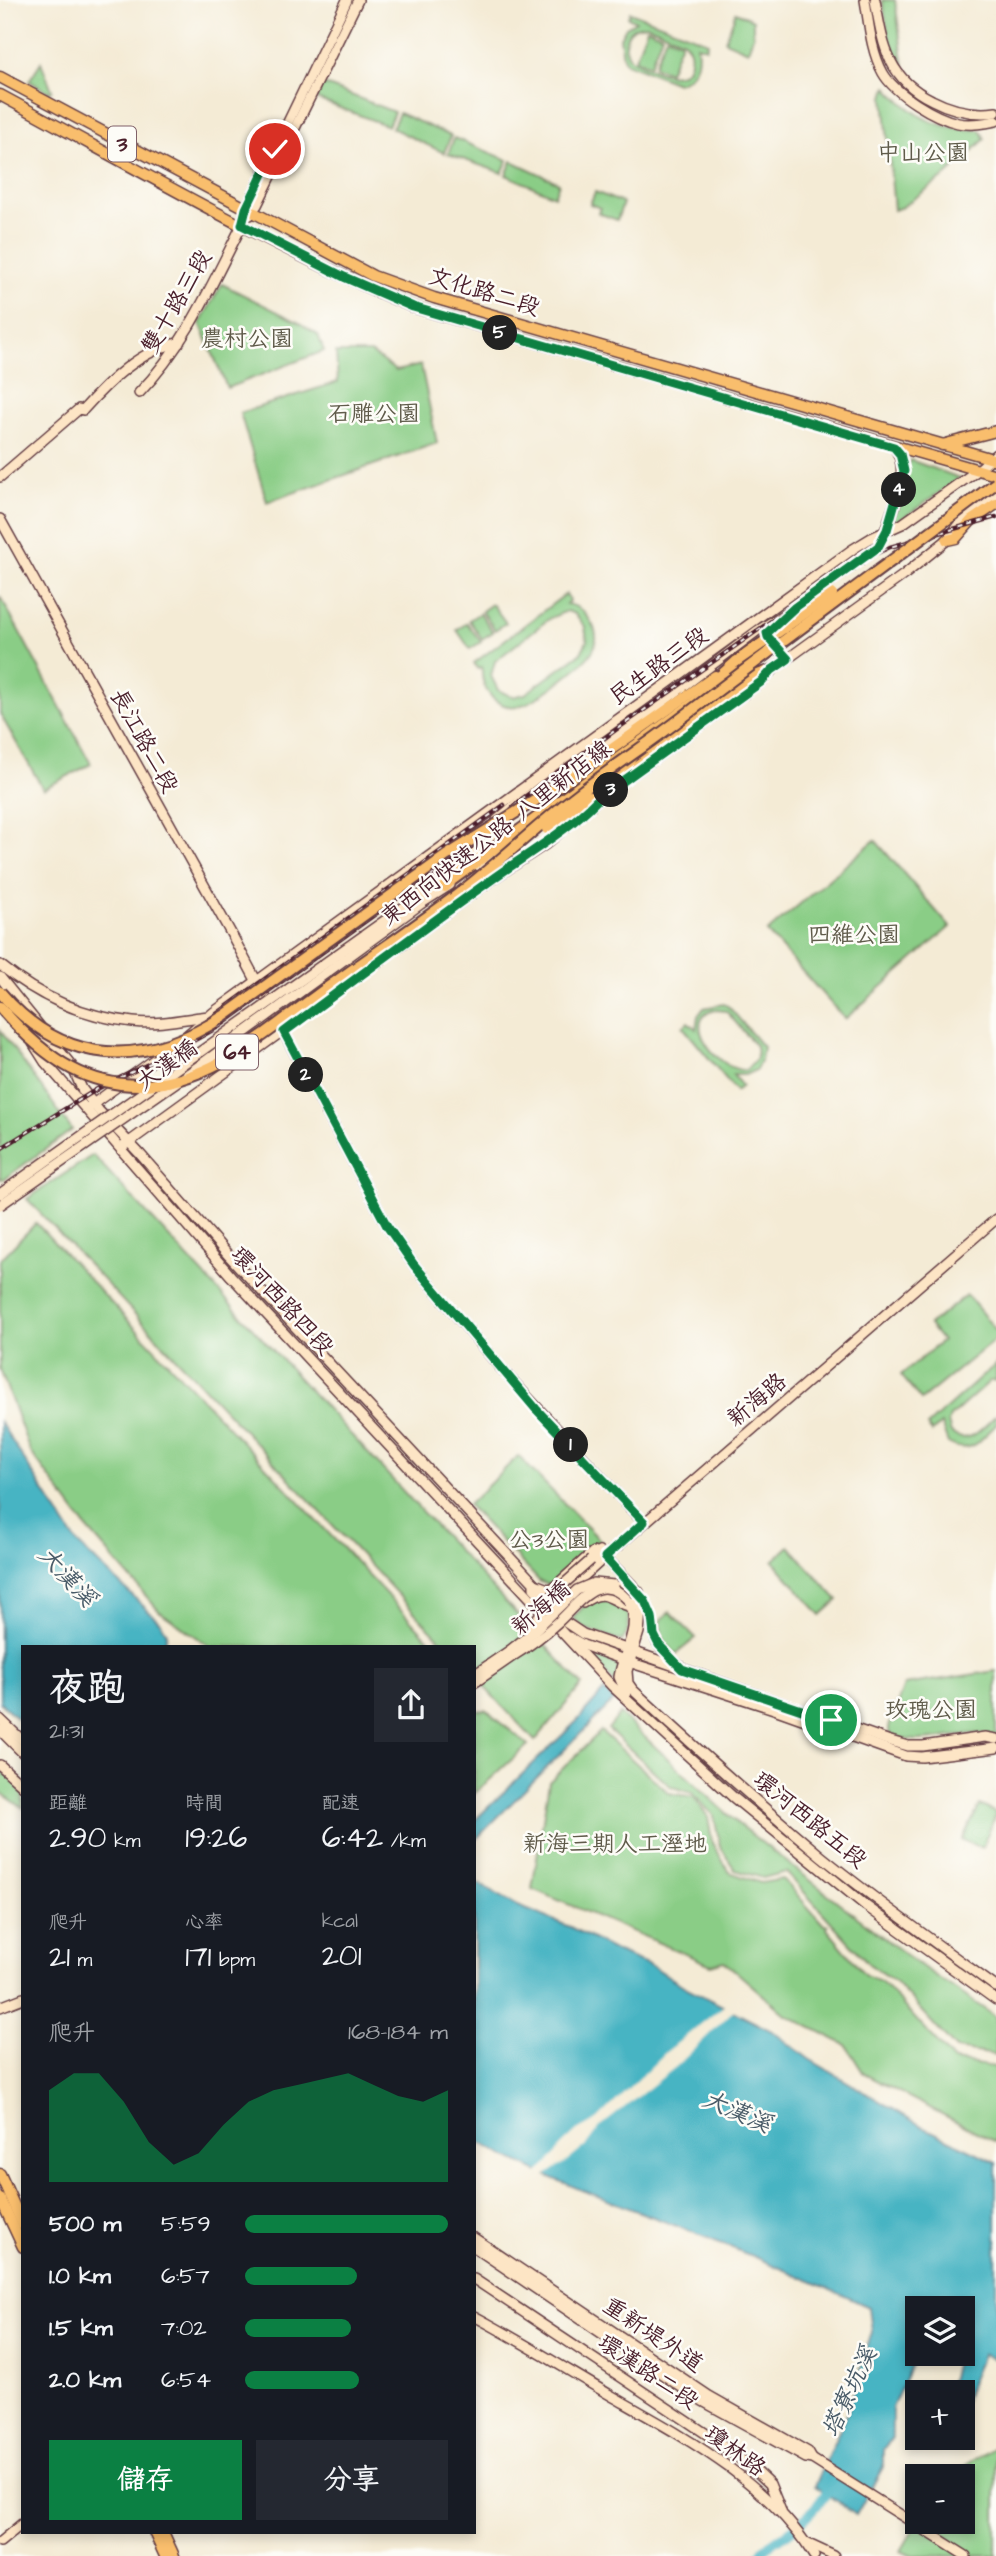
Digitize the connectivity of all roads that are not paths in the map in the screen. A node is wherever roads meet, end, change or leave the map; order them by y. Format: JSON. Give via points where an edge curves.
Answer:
{"nodes":[{"id":1,"x":347,"y":0,"type":"edge"},
{"id":2,"x":358,"y":0,"type":"edge"},
{"id":3,"x":865,"y":0,"type":"edge"},
{"id":4,"x":875,"y":0,"type":"edge"},
{"id":5,"x":0,"y":77,"type":"edge"},
{"id":6,"x":0,"y":95,"type":"edge"},
{"id":7,"x":996,"y":112,"type":"edge"},
{"id":8,"x":996,"y":121,"type":"edge"},
{"id":9,"x":249,"y":211,"type":"junction"},
{"id":10,"x":242,"y":225,"type":"junction"},
{"id":11,"x":179,"y":343,"type":"junction"},
{"id":12,"x":139,"y":393,"type":"dead end"},
{"id":13,"x":996,"y":431,"type":"edge"},
{"id":14,"x":942,"y":445,"type":"junction"},
{"id":15,"x":894,"y":447,"type":"junction"},
{"id":16,"x":994,"y":458,"type":"edge"},
{"id":17,"x":978,"y":470,"type":"junction"},
{"id":18,"x":996,"y":475,"type":"edge"},
{"id":19,"x":0,"y":477,"type":"edge"},
{"id":20,"x":996,"y":483,"type":"edge"},
{"id":21,"x":996,"y":494,"type":"edge"},
{"id":22,"x":996,"y":504,"type":"edge"},
{"id":23,"x":0,"y":519,"type":"edge"},
{"id":24,"x":887,"y":530,"type":"junction"},
{"id":25,"x":947,"y":540,"type":"junction"},
{"id":26,"x":794,"y":608,"type":"junction"},
{"id":27,"x":788,"y":659,"type":"junction"},
{"id":28,"x":741,"y":665,"type":"junction"},
{"id":29,"x":772,"y":670,"type":"junction"},
{"id":30,"x":662,"y":688,"type":"junction"},
{"id":31,"x":647,"y":714,"type":"junction"},
{"id":32,"x":572,"y":788,"type":"junction"},
{"id":33,"x":597,"y":800,"type":"junction"},
{"id":34,"x":457,"y":869,"type":"junction"},
{"id":35,"x":445,"y":887,"type":"junction"},
{"id":36,"x":458,"y":895,"type":"junction"},
{"id":37,"x":420,"y":900,"type":"junction"},
{"id":38,"x":0,"y":965,"type":"edge"},
{"id":39,"x":0,"y":976,"type":"edge"},
{"id":40,"x":257,"y":985,"type":"junction"},
{"id":41,"x":0,"y":993,"type":"edge"},
{"id":42,"x":0,"y":1005,"type":"edge"},
{"id":43,"x":208,"y":1016,"type":"junction"},
{"id":44,"x":284,"y":1032,"type":"junction"},
{"id":45,"x":187,"y":1035,"type":"junction"},
{"id":46,"x":82,"y":1089,"type":"junction"},
{"id":47,"x":89,"y":1106,"type":"junction"},
{"id":48,"x":124,"y":1146,"type":"junction"},
{"id":49,"x":0,"y":1194,"type":"edge"},
{"id":50,"x":0,"y":1205,"type":"edge"},
{"id":51,"x":996,"y":1219,"type":"edge"},
{"id":52,"x":644,"y":1522,"type":"junction"},
{"id":53,"x":602,"y":1554,"type":"junction"},
{"id":54,"x":534,"y":1583,"type":"junction"},
{"id":55,"x":639,"y":1592,"type":"junction"},
{"id":56,"x":631,"y":1604,"type":"junction"},
{"id":57,"x":549,"y":1613,"type":"junction"},
{"id":58,"x":640,"y":1614,"type":"junction"},
{"id":59,"x":565,"y":1622,"type":"junction"},
{"id":60,"x":567,"y":1636,"type":"junction"},
{"id":61,"x":509,"y":1651,"type":"junction"},
{"id":62,"x":628,"y":1656,"type":"junction"},
{"id":63,"x":682,"y":1669,"type":"junction"},
{"id":64,"x":476,"y":1674,"type":"edge"},
{"id":65,"x":476,"y":1682,"type":"edge"},
{"id":66,"x":631,"y":1701,"type":"junction"},
{"id":67,"x":0,"y":1719,"type":"edge"},
{"id":68,"x":0,"y":1730,"type":"edge"},
{"id":69,"x":21,"y":1739,"type":"edge"},
{"id":70,"x":996,"y":1739,"type":"edge"},
{"id":71,"x":996,"y":1748,"type":"edge"},
{"id":72,"x":21,"y":1751,"type":"edge"},
{"id":73,"x":0,"y":1765,"type":"edge"},
{"id":74,"x":21,"y":1784,"type":"edge"},
{"id":75,"x":996,"y":1987,"type":"edge"},
{"id":76,"x":21,"y":1999,"type":"edge"},
{"id":77,"x":996,"y":2000,"type":"edge"},
{"id":78,"x":0,"y":2007,"type":"edge"},
{"id":79,"x":0,"y":2174,"type":"edge"},
{"id":80,"x":0,"y":2198,"type":"edge"},
{"id":81,"x":21,"y":2221,"type":"edge"},
{"id":82,"x":476,"y":2239,"type":"edge"},
{"id":83,"x":21,"y":2243,"type":"edge"},
{"id":84,"x":476,"y":2248,"type":"edge"},
{"id":85,"x":476,"y":2280,"type":"edge"},
{"id":86,"x":476,"y":2317,"type":"edge"},
{"id":87,"x":814,"y":2460,"type":"junction"},
{"id":88,"x":784,"y":2516,"type":"junction"},
{"id":89,"x":21,"y":2525,"type":"edge"},
{"id":90,"x":155,"y":2534,"type":"edge"},
{"id":91,"x":164,"y":2534,"type":"edge"},
{"id":92,"x":805,"y":2541,"type":"junction"},
{"id":93,"x":0,"y":2542,"type":"edge"},
{"id":94,"x":165,"y":2556,"type":"edge"},
{"id":95,"x":174,"y":2556,"type":"edge"},
{"id":96,"x":814,"y":2556,"type":"edge"},
{"id":97,"x":831,"y":2556,"type":"edge"},
{"id":98,"x":966,"y":2556,"type":"edge"}],
"edges":[{"from":1,"to":9,"type":"street"},
{"from":2,"to":9,"type":"street"},
{"from":3,"to":8,"type":"street","via":[[876,57],[884,75],[900,92],[959,123]]},
{"from":4,"to":7,"type":"street","via":[[882,40],[903,82],[955,110]]},
{"from":5,"to":9,"type":"main road","name":"文化路二段","number":"3"},
{"from":6,"to":10,"type":"main road","name":"文化路二段","number":"3"},
{"from":9,"to":10,"type":"street","name":"雙十路三段"},
{"from":9,"to":14,"type":"main road","name":"文化路二段","number":"3","via":[[373,276],[434,298]]},
{"from":10,"to":11,"type":"street","name":"雙十路三段"},
{"from":10,"to":15,"type":"main road","name":"文化路二段","number":"3","via":[[413,307]]},
{"from":11,"to":12,"type":"street","name":"雙十路三段"},
{"from":11,"to":19,"type":"street","via":[[160,346],[108,382],[83,410]]},
{"from":13,"to":14,"type":"main road"},
{"from":14,"to":16,"type":"main road","name":"文化路二段","number":"3"},
{"from":15,"to":17,"type":"main road","name":"文化路二段","number":"3"},
{"from":15,"to":24,"type":"main road","via":[[904,471]]},
{"from":16,"to":17,"type":"street","name":"民生路三段"},
{"from":17,"to":18,"type":"main road","number":"3"},
{"from":17,"to":24,"type":"street","name":"民生路三段"},
{"from":18,"to":28,"type":"highway","name":"東西向快速公路 八里新店線","number":"64","bridge":true},
{"from":20,"to":28,"type":"highway","name":"東西向快速公路 八里新店線","number":"64","bridge":true},
{"from":21,"to":25,"type":"street","via":[[967,515]]},
{"from":22,"to":25,"type":"main road","via":[[956,538]]},
{"from":23,"to":40,"type":"street","name":"長江路二段"},
{"from":24,"to":26,"type":"street","name":"民生路三段","via":[[878,547]]},
{"from":24,"to":30,"type":"street","name":"民生路三段","via":[[853,549]]},
{"from":25,"to":27,"type":"street"},
{"from":26,"to":27,"type":"street","via":[[767,633]]},
{"from":26,"to":31,"type":"street","name":"民生路三段"},
{"from":27,"to":29,"type":"street"},
{"from":28,"to":32,"type":"highway"},
{"from":28,"to":36,"type":"highway","name":"東西向快速公路 八里新店線","number":"64","bridge":true,"via":[[686,715],[576,795]]},
{"from":28,"to":41,"type":"highway","name":"東西向快速公路 八里新店線","number":"64","bridge":true,"via":[[463,845],[185,1039],[129,1052],[96,1050],[52,1036]]},
{"from":29,"to":33,"type":"street"},
{"from":29,"to":36,"type":"highway","bridge":true,"via":[[752,677],[669,736]]},
{"from":30,"to":31,"type":"street"},
{"from":30,"to":40,"type":"street","name":"民生路三段"},
{"from":31,"to":34,"type":"street","name":"民生路三段","via":[[522,799],[497,820]]},
{"from":32,"to":34,"type":"highway"},
{"from":32,"to":35,"type":"highway"},
{"from":33,"to":35,"type":"street","via":[[545,825]]},
{"from":33,"to":44,"type":"street","via":[[546,844]]},
{"from":34,"to":37,"type":"street","name":"民生路三段"},
{"from":35,"to":37,"type":"street"},
{"from":36,"to":42,"type":"highway","name":"東西向快速公路 八里新店線","number":"64","bridge":true,"via":[[248,1046],[179,1079],[135,1085],[73,1070],[34,1044]]},
{"from":37,"to":49,"type":"street","name":"大漢橋","bridge":true},
{"from":37,"to":50,"type":"street","name":"大漢橋","bridge":true,"via":[[181,1079]]},
{"from":38,"to":43,"type":"street","via":[[59,1003],[88,1012],[134,1022]]},
{"from":39,"to":46,"type":"street","name":"環河西路四段","via":[[72,1066]]},
{"from":40,"to":43,"type":"street","name":"民生路三段"},
{"from":40,"to":44,"type":"street","name":"長江路二段"},
{"from":40,"to":45,"type":"street","name":"民生路三段"},
{"from":41,"to":46,"type":"street","name":"環河西路四段"},
{"from":42,"to":47,"type":"street","name":"環河西路四段","via":[[45,1062]]},
{"from":43,"to":45,"type":"street","name":"民生路三段"},
{"from":44,"to":48,"type":"street"},
{"from":44,"to":52,"type":"street","name":"長江路二段","via":[[387,1226],[414,1265],[536,1409]]},
{"from":45,"to":47,"type":"street","name":"民生路三段"},
{"from":46,"to":47,"type":"street","name":"環河西路四段"},
{"from":47,"to":48,"type":"street","name":"環河西路四段"},
{"from":48,"to":54,"type":"street","name":"環河西路四段"},
{"from":48,"to":57,"type":"street","name":"環河西路四段","via":[[231,1276]]},
{"from":51,"to":52,"type":"street","name":"新海路"},
{"from":52,"to":53,"type":"street","name":"新海路"},
{"from":53,"to":54,"type":"street","via":[[592,1553],[553,1588]]},
{"from":53,"to":55,"type":"street"},
{"from":53,"to":57,"type":"street","name":"新海路"},
{"from":53,"to":61,"type":"street","bridge":true,"via":[[556,1591]]},
{"from":54,"to":57,"type":"street","name":"環河西路四段"},
{"from":55,"to":58,"type":"street"},
{"from":55,"to":63,"type":"street","via":[[659,1645]]},
{"from":56,"to":59,"type":"street","via":[[600,1595],[582,1604]]},
{"from":56,"to":62,"type":"street","via":[[634,1627]]},
{"from":56,"to":65,"type":"street","name":"新海橋","bridge":true,"via":[[612,1589],[586,1594],[539,1638]]},
{"from":57,"to":59,"type":"street"},
{"from":57,"to":60,"type":"street","name":"環河西路五段"},
{"from":58,"to":61,"type":"street","name":"新海橋","bridge":true,"via":[[631,1595],[599,1582],[576,1590]]},
{"from":58,"to":62,"type":"street"},
{"from":59,"to":62,"type":"street"},
{"from":60,"to":62,"type":"street","via":[[583,1645]]},
{"from":60,"to":66,"type":"street","name":"環河西路五段"},
{"from":61,"to":64,"type":"street","name":"新海橋"},
{"from":62,"to":63,"type":"street"},
{"from":62,"to":66,"type":"street","via":[[619,1677]]},
{"from":62,"to":71,"type":"street","via":[[906,1756]]},
{"from":62,"to":75,"type":"street","name":"環河西路五段","via":[[627,1677],[634,1690],[741,1788],[876,1898]]},
{"from":63,"to":70,"type":"street","via":[[908,1746]]},
{"from":66,"to":77,"type":"street","name":"環河西路五段","via":[[733,1797],[846,1890]]},
{"from":67,"to":69,"type":"street"},
{"from":68,"to":72,"type":"street"},
{"from":73,"to":74,"type":"street"},
{"from":76,"to":78,"type":"street"},
{"from":79,"to":81,"type":"main road"},
{"from":80,"to":83,"type":"main road"},
{"from":82,"to":87,"type":"street","name":"重新堤外道","via":[[709,2396],[808,2452]]},
{"from":84,"to":87,"type":"street","name":"重新堤外道","via":[[708,2404]]},
{"from":85,"to":88,"type":"street","name":"環漢路二段","via":[[754,2469],[770,2484]]},
{"from":86,"to":88,"type":"street","name":"瓊林路","via":[[718,2460]]},
{"from":87,"to":98,"type":"street"},
{"from":88,"to":92,"type":"street"},
{"from":89,"to":93,"type":"street"},
{"from":90,"to":94,"type":"main road"},
{"from":91,"to":95,"type":"main road"},
{"from":92,"to":96,"type":"street"},
{"from":92,"to":97,"type":"street"}]}
